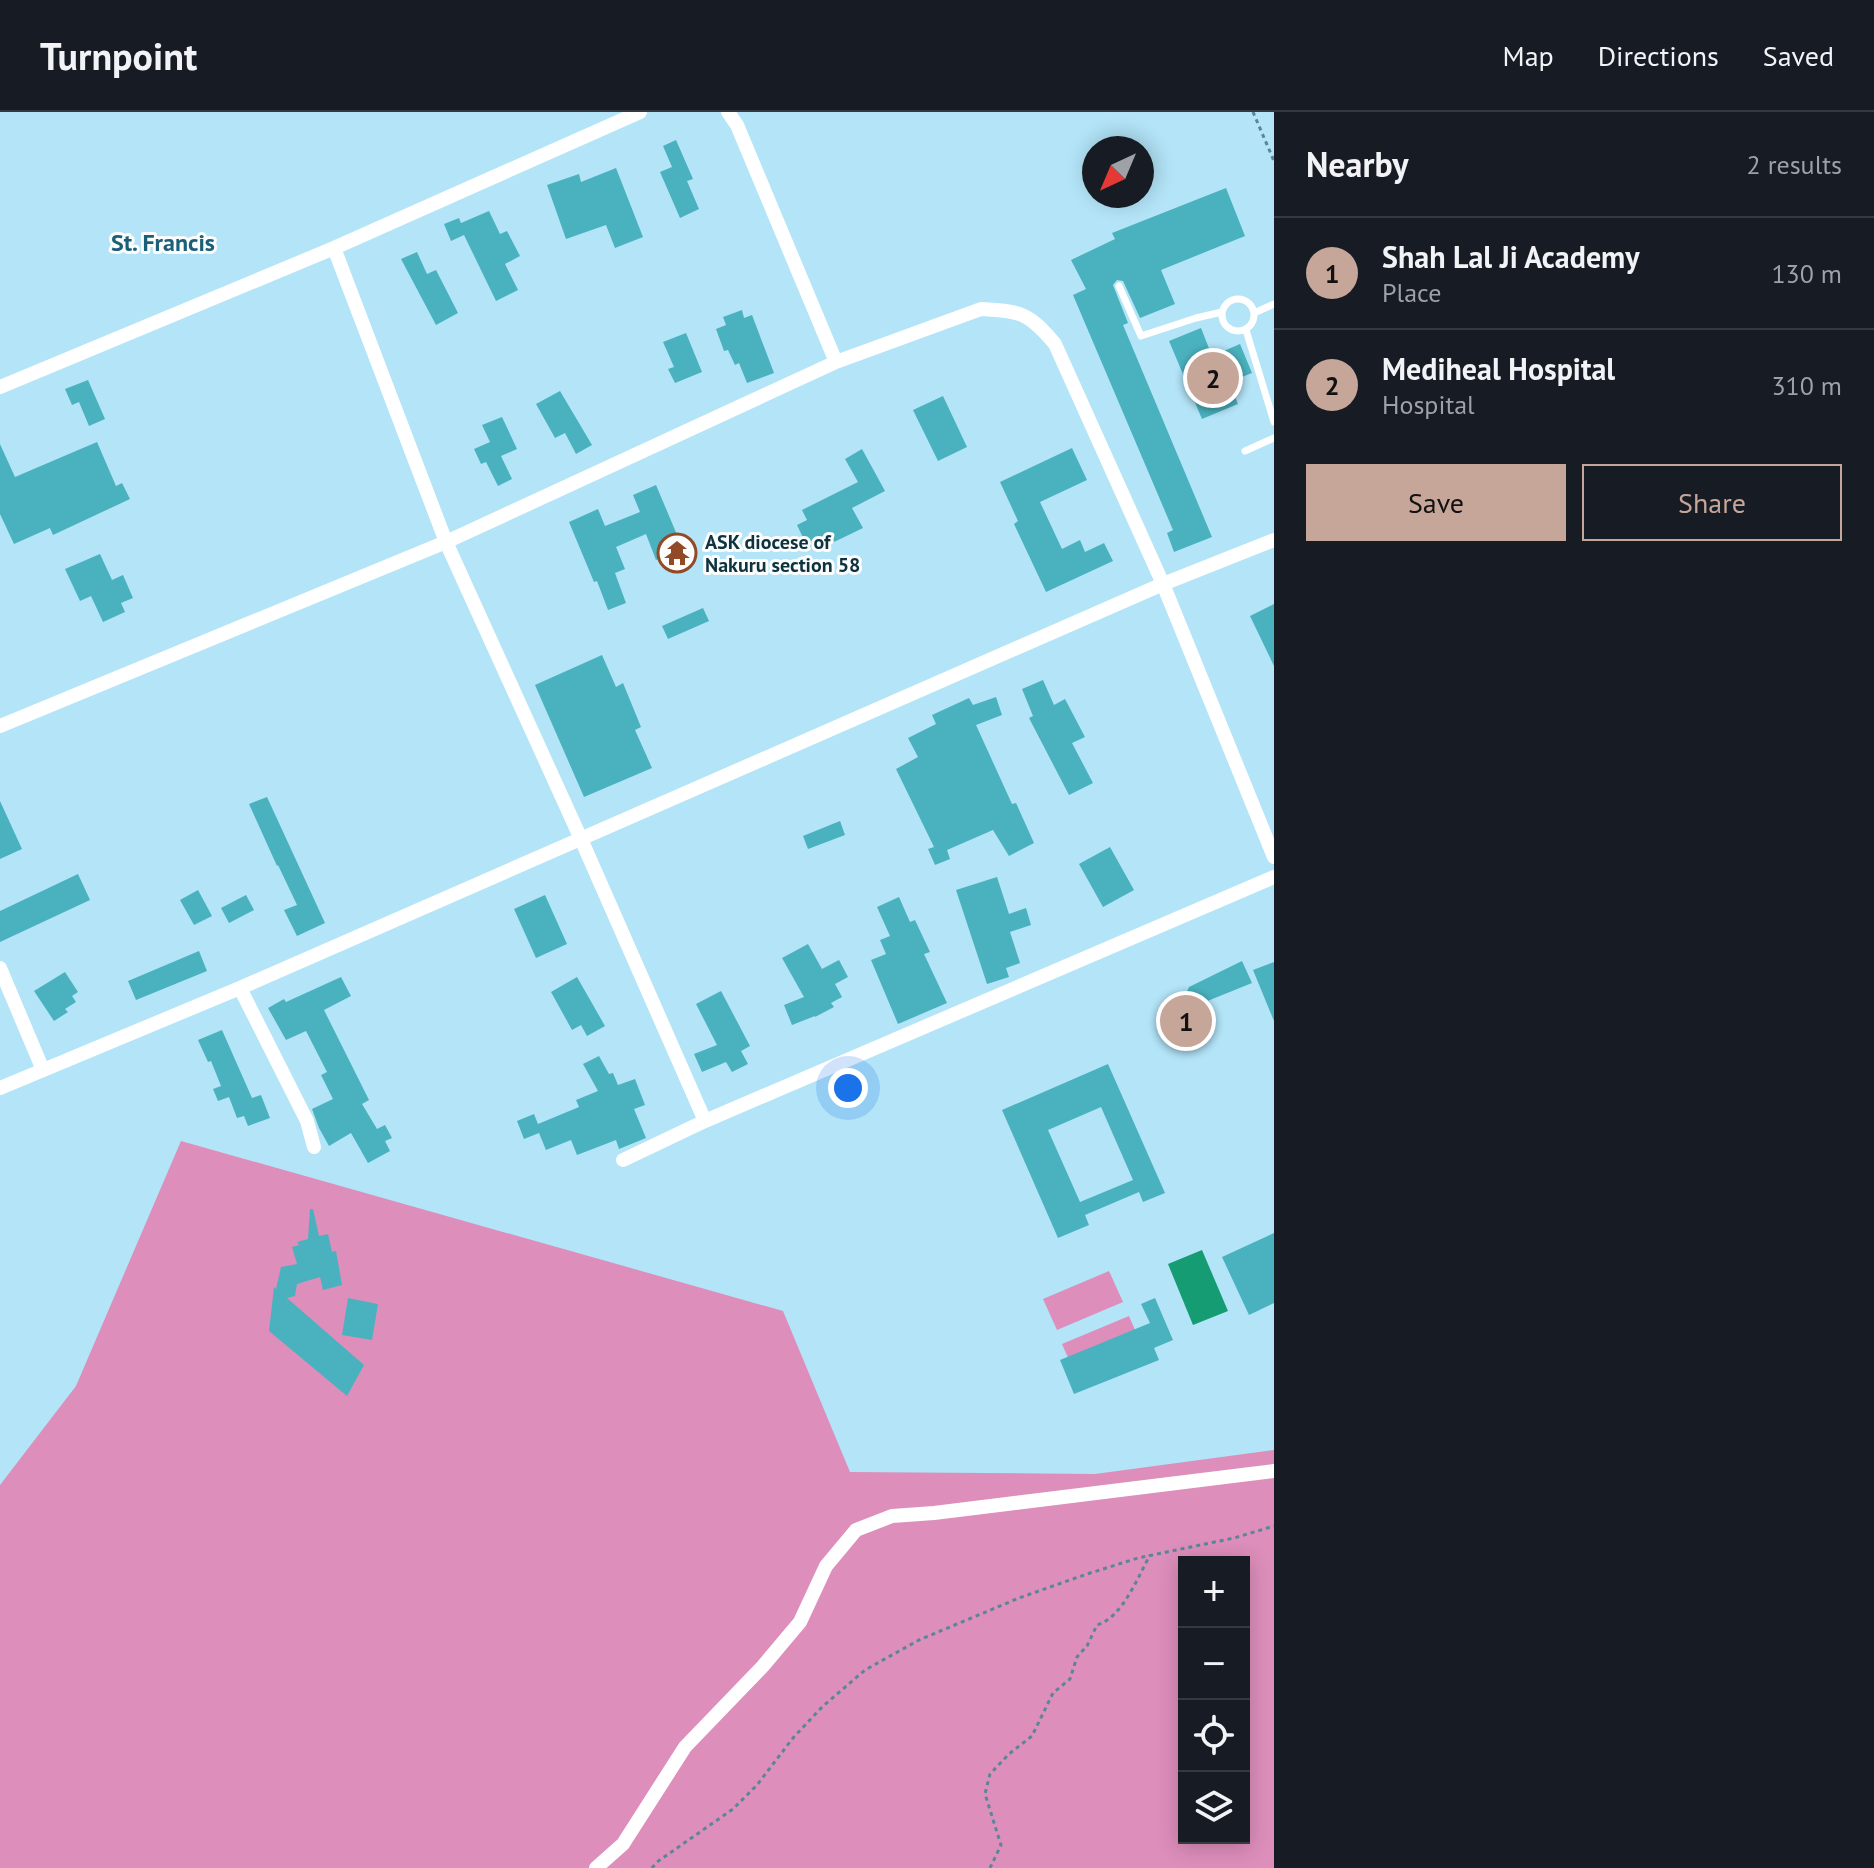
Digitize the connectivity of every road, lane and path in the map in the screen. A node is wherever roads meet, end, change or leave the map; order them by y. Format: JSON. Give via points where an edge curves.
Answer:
{"nodes":[{"id":1,"x":640,"y":112,"type":"edge"},
{"id":2,"x":728,"y":112,"type":"edge"},
{"id":3,"x":1253,"y":112,"type":"edge"},
{"id":4,"x":1274,"y":161,"type":"edge"},
{"id":5,"x":334,"y":248,"type":"junction"},
{"id":6,"x":1119,"y":286,"type":"dead end"},
{"id":7,"x":1274,"y":304,"type":"edge"},
{"id":8,"x":1222,"y":312,"type":"junction"},
{"id":9,"x":1254,"y":313,"type":"junction"},
{"id":10,"x":1246,"y":330,"type":"junction"},
{"id":11,"x":836,"y":362,"type":"junction"},
{"id":12,"x":0,"y":387,"type":"edge"},
{"id":13,"x":1274,"y":422,"type":"edge"},
{"id":14,"x":1274,"y":438,"type":"edge"},
{"id":15,"x":1245,"y":451,"type":"dead end"},
{"id":16,"x":1274,"y":540,"type":"edge"},
{"id":17,"x":446,"y":542,"type":"junction"},
{"id":18,"x":1163,"y":584,"type":"junction"},
{"id":19,"x":0,"y":726,"type":"edge"},
{"id":20,"x":581,"y":839,"type":"junction"},
{"id":21,"x":1274,"y":857,"type":"edge"},
{"id":22,"x":1274,"y":877,"type":"edge"},
{"id":23,"x":0,"y":968,"type":"edge"},
{"id":24,"x":240,"y":988,"type":"junction"},
{"id":25,"x":43,"y":1070,"type":"junction"},
{"id":26,"x":0,"y":1088,"type":"edge"},
{"id":27,"x":705,"y":1121,"type":"junction"},
{"id":28,"x":314,"y":1147,"type":"dead end"},
{"id":29,"x":623,"y":1160,"type":"dead end"},
{"id":30,"x":1274,"y":1471,"type":"edge"},
{"id":31,"x":1274,"y":1526,"type":"edge"},
{"id":32,"x":1150,"y":1555,"type":"junction"},
{"id":33,"x":596,"y":1868,"type":"edge"},
{"id":34,"x":652,"y":1868,"type":"edge"},
{"id":35,"x":990,"y":1868,"type":"edge"}],
"edges":[{"from":1,"to":5,"type":"street"},
{"from":2,"to":11,"type":"street"},
{"from":3,"to":4,"type":"path"},
{"from":5,"to":12,"type":"street"},
{"from":5,"to":17,"type":"street"},
{"from":6,"to":8,"type":"lane","via":[[1141,336]]},
{"from":7,"to":9,"type":"lane"},
{"from":8,"to":9,"type":"lane","via":[[1235,298],[1249,303]]},
{"from":8,"to":10,"type":"lane","via":[[1228,328]]},
{"from":9,"to":10,"type":"lane"},
{"from":10,"to":13,"type":"lane"},
{"from":11,"to":17,"type":"street"},
{"from":11,"to":18,"type":"street","via":[[981,309],[1025,314],[1055,344]]},
{"from":14,"to":15,"type":"lane"},
{"from":16,"to":18,"type":"street"},
{"from":17,"to":19,"type":"street"},
{"from":17,"to":20,"type":"street"},
{"from":18,"to":20,"type":"street"},
{"from":18,"to":21,"type":"street"},
{"from":20,"to":24,"type":"street"},
{"from":20,"to":27,"type":"street"},
{"from":22,"to":27,"type":"street"},
{"from":23,"to":25,"type":"street"},
{"from":24,"to":25,"type":"street"},
{"from":24,"to":28,"type":"street","via":[[307,1121]]},
{"from":25,"to":26,"type":"street"},
{"from":27,"to":29,"type":"street"},
{"from":30,"to":33,"type":"street","via":[[892,1516],[856,1530],[826,1566],[800,1622],[685,1747],[623,1844]]},
{"from":31,"to":32,"type":"path"},
{"from":32,"to":34,"type":"path","via":[[1019,1598],[919,1640],[865,1670],[822,1707],[733,1809]]},
{"from":32,"to":35,"type":"path","via":[[1121,1607],[1097,1625],[1032,1736],[990,1774],[985,1794],[1001,1845]]}]}
